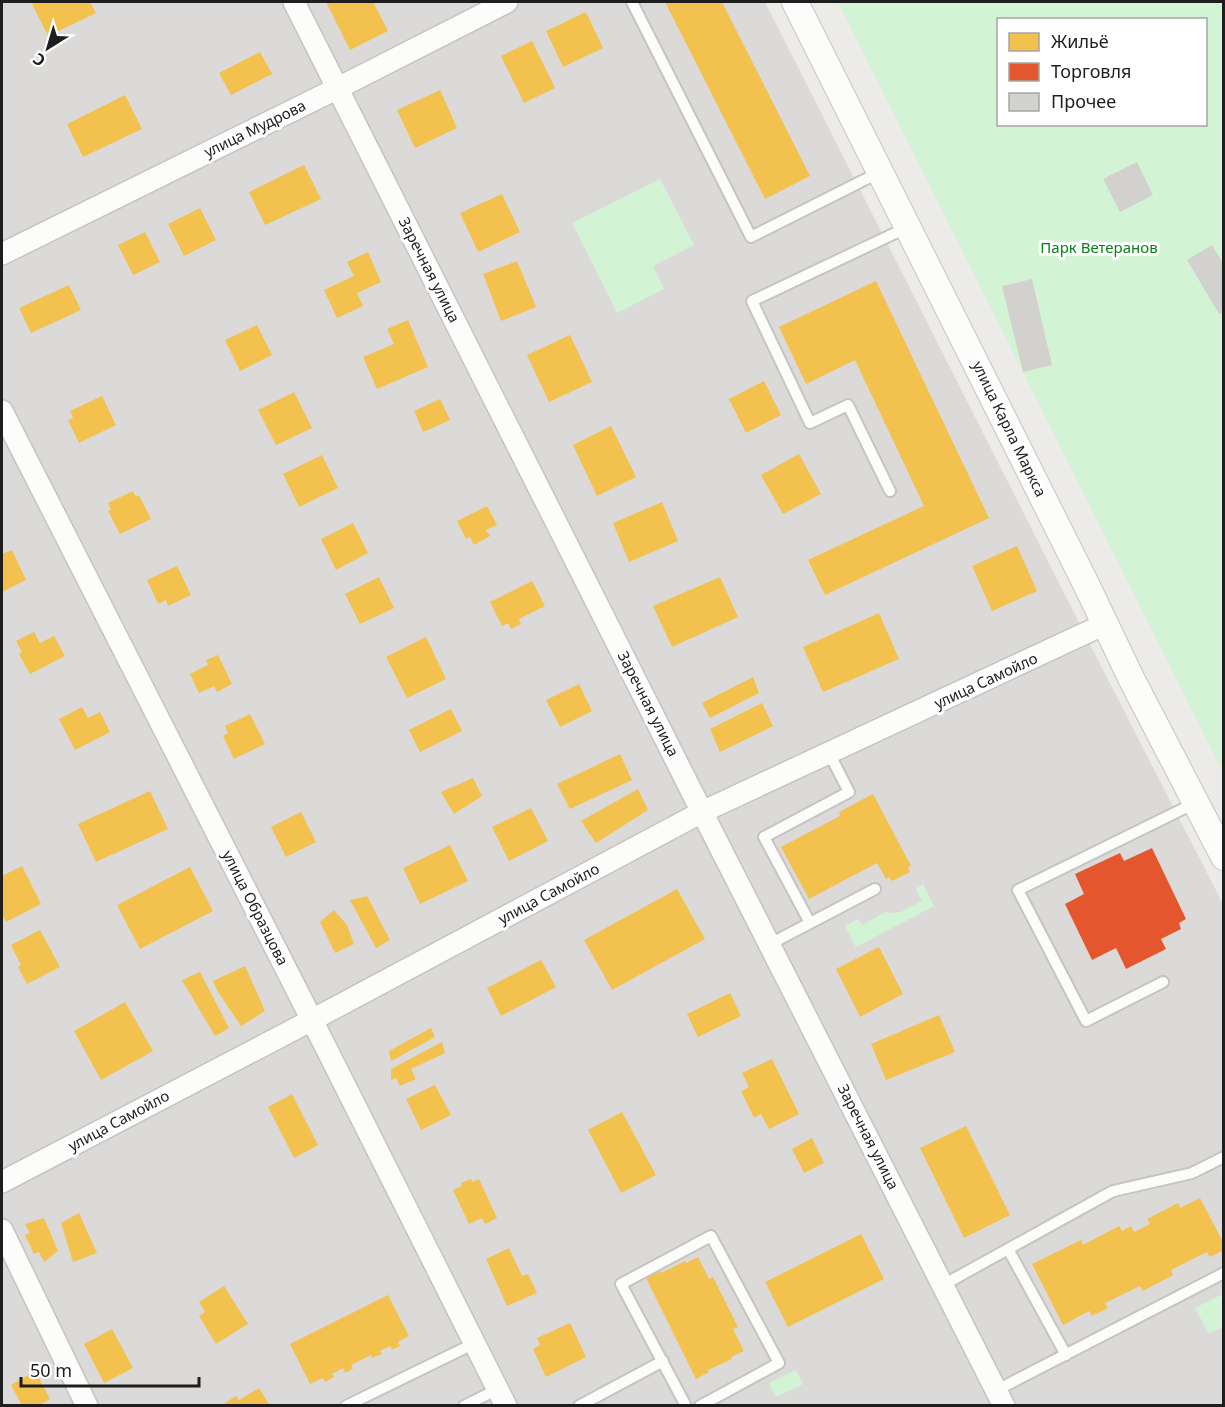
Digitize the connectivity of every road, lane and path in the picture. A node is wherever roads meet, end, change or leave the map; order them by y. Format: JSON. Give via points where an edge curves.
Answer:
{"nodes":[{"id":1,"x":294,"y":2,"type":"edge"},
{"id":2,"x":507,"y":2,"type":"edge"},
{"id":3,"x":632,"y":2,"type":"edge"},
{"id":4,"x":795,"y":2,"type":"edge"},
{"id":5,"x":338,"y":88,"type":"junction"},
{"id":6,"x":880,"y":172,"type":"junction"},
{"id":7,"x":908,"y":227,"type":"junction"},
{"id":8,"x":2,"y":254,"type":"edge"},
{"id":9,"x":2,"y":411,"type":"edge"},
{"id":10,"x":890,"y":491,"type":"dead end"},
{"id":11,"x":1105,"y":624,"type":"junction"},
{"id":12,"x":829,"y":753,"type":"junction"},
{"id":13,"x":1195,"y":802,"type":"junction"},
{"id":14,"x":702,"y":812,"type":"junction"},
{"id":15,"x":1222,"y":851,"type":"edge"},
{"id":16,"x":875,"y":889,"type":"dead end"},
{"id":17,"x":810,"y":923,"type":"junction"},
{"id":18,"x":770,"y":944,"type":"junction"},
{"id":19,"x":1163,"y":982,"type":"dead end"},
{"id":20,"x":312,"y":1020,"type":"junction"},
{"id":21,"x":1224,"y":1157,"type":"edge"},
{"id":22,"x":2,"y":1182,"type":"edge"},
{"id":23,"x":2,"y":1230,"type":"edge"},
{"id":24,"x":1008,"y":1249,"type":"junction"},
{"id":25,"x":1224,"y":1274,"type":"edge"},
{"id":26,"x":943,"y":1285,"type":"junction"},
{"id":27,"x":475,"y":1343,"type":"junction"},
{"id":28,"x":1066,"y":1354,"type":"junction"},
{"id":29,"x":663,"y":1361,"type":"junction"},
{"id":30,"x":502,"y":1397,"type":"edge"},
{"id":31,"x":1001,"y":1398,"type":"edge"},
{"id":32,"x":85,"y":1405,"type":"edge"},
{"id":33,"x":346,"y":1406,"type":"edge"},
{"id":34,"x":464,"y":1406,"type":"edge"},
{"id":35,"x":579,"y":1406,"type":"edge"},
{"id":36,"x":686,"y":1406,"type":"edge"},
{"id":37,"x":700,"y":1406,"type":"edge"}],
"edges":[{"from":1,"to":5,"type":"street","name":"Заречная улица"},
{"from":2,"to":5,"type":"street","name":"улица Мудрова"},
{"from":3,"to":6,"type":"lane","via":[[751,237]]},
{"from":4,"to":6,"type":"street","name":"улица Карла Маркса"},
{"from":5,"to":8,"type":"street","name":"улица Мудрова"},
{"from":5,"to":14,"type":"street","name":"Заречная улица"},
{"from":6,"to":7,"type":"street","name":"улица Карла Маркса"},
{"from":7,"to":10,"type":"lane","via":[[752,301],[810,423],[849,405]]},
{"from":7,"to":11,"type":"street","name":"улица Карла Маркса"},
{"from":9,"to":20,"type":"street","name":"улица Образцова"},
{"from":11,"to":12,"type":"street","name":"улица Самойло"},
{"from":11,"to":13,"type":"street","name":"улица Карла Маркса"},
{"from":12,"to":14,"type":"street","name":"улица Самойло"},
{"from":12,"to":17,"type":"lane","via":[[849,792],[764,837]]},
{"from":13,"to":15,"type":"street","name":"улица Карла Маркса"},
{"from":13,"to":19,"type":"lane","via":[[1018,890],[1086,1021]]},
{"from":14,"to":18,"type":"street","name":"Заречная улица"},
{"from":14,"to":20,"type":"street","name":"улица Самойло"},
{"from":16,"to":17,"type":"lane"},
{"from":17,"to":18,"type":"lane"},
{"from":18,"to":26,"type":"street","name":"Заречная улица"},
{"from":20,"to":22,"type":"street","name":"улица Самойло"},
{"from":20,"to":27,"type":"street","name":"улица Образцова"},
{"from":21,"to":24,"type":"lane","via":[[1192,1173],[1113,1191]]},
{"from":23,"to":32,"type":"street"},
{"from":24,"to":26,"type":"lane"},
{"from":24,"to":28,"type":"lane"},
{"from":25,"to":28,"type":"lane"},
{"from":26,"to":31,"type":"street","name":"Заречная улица"},
{"from":27,"to":30,"type":"street","name":"улица Образцова"},
{"from":27,"to":33,"type":"lane"},
{"from":28,"to":31,"type":"lane"},
{"from":29,"to":35,"type":"lane"},
{"from":29,"to":36,"type":"lane"},
{"from":29,"to":37,"type":"lane","via":[[621,1284],[711,1236],[779,1363]]},
{"from":30,"to":34,"type":"lane"}]}
